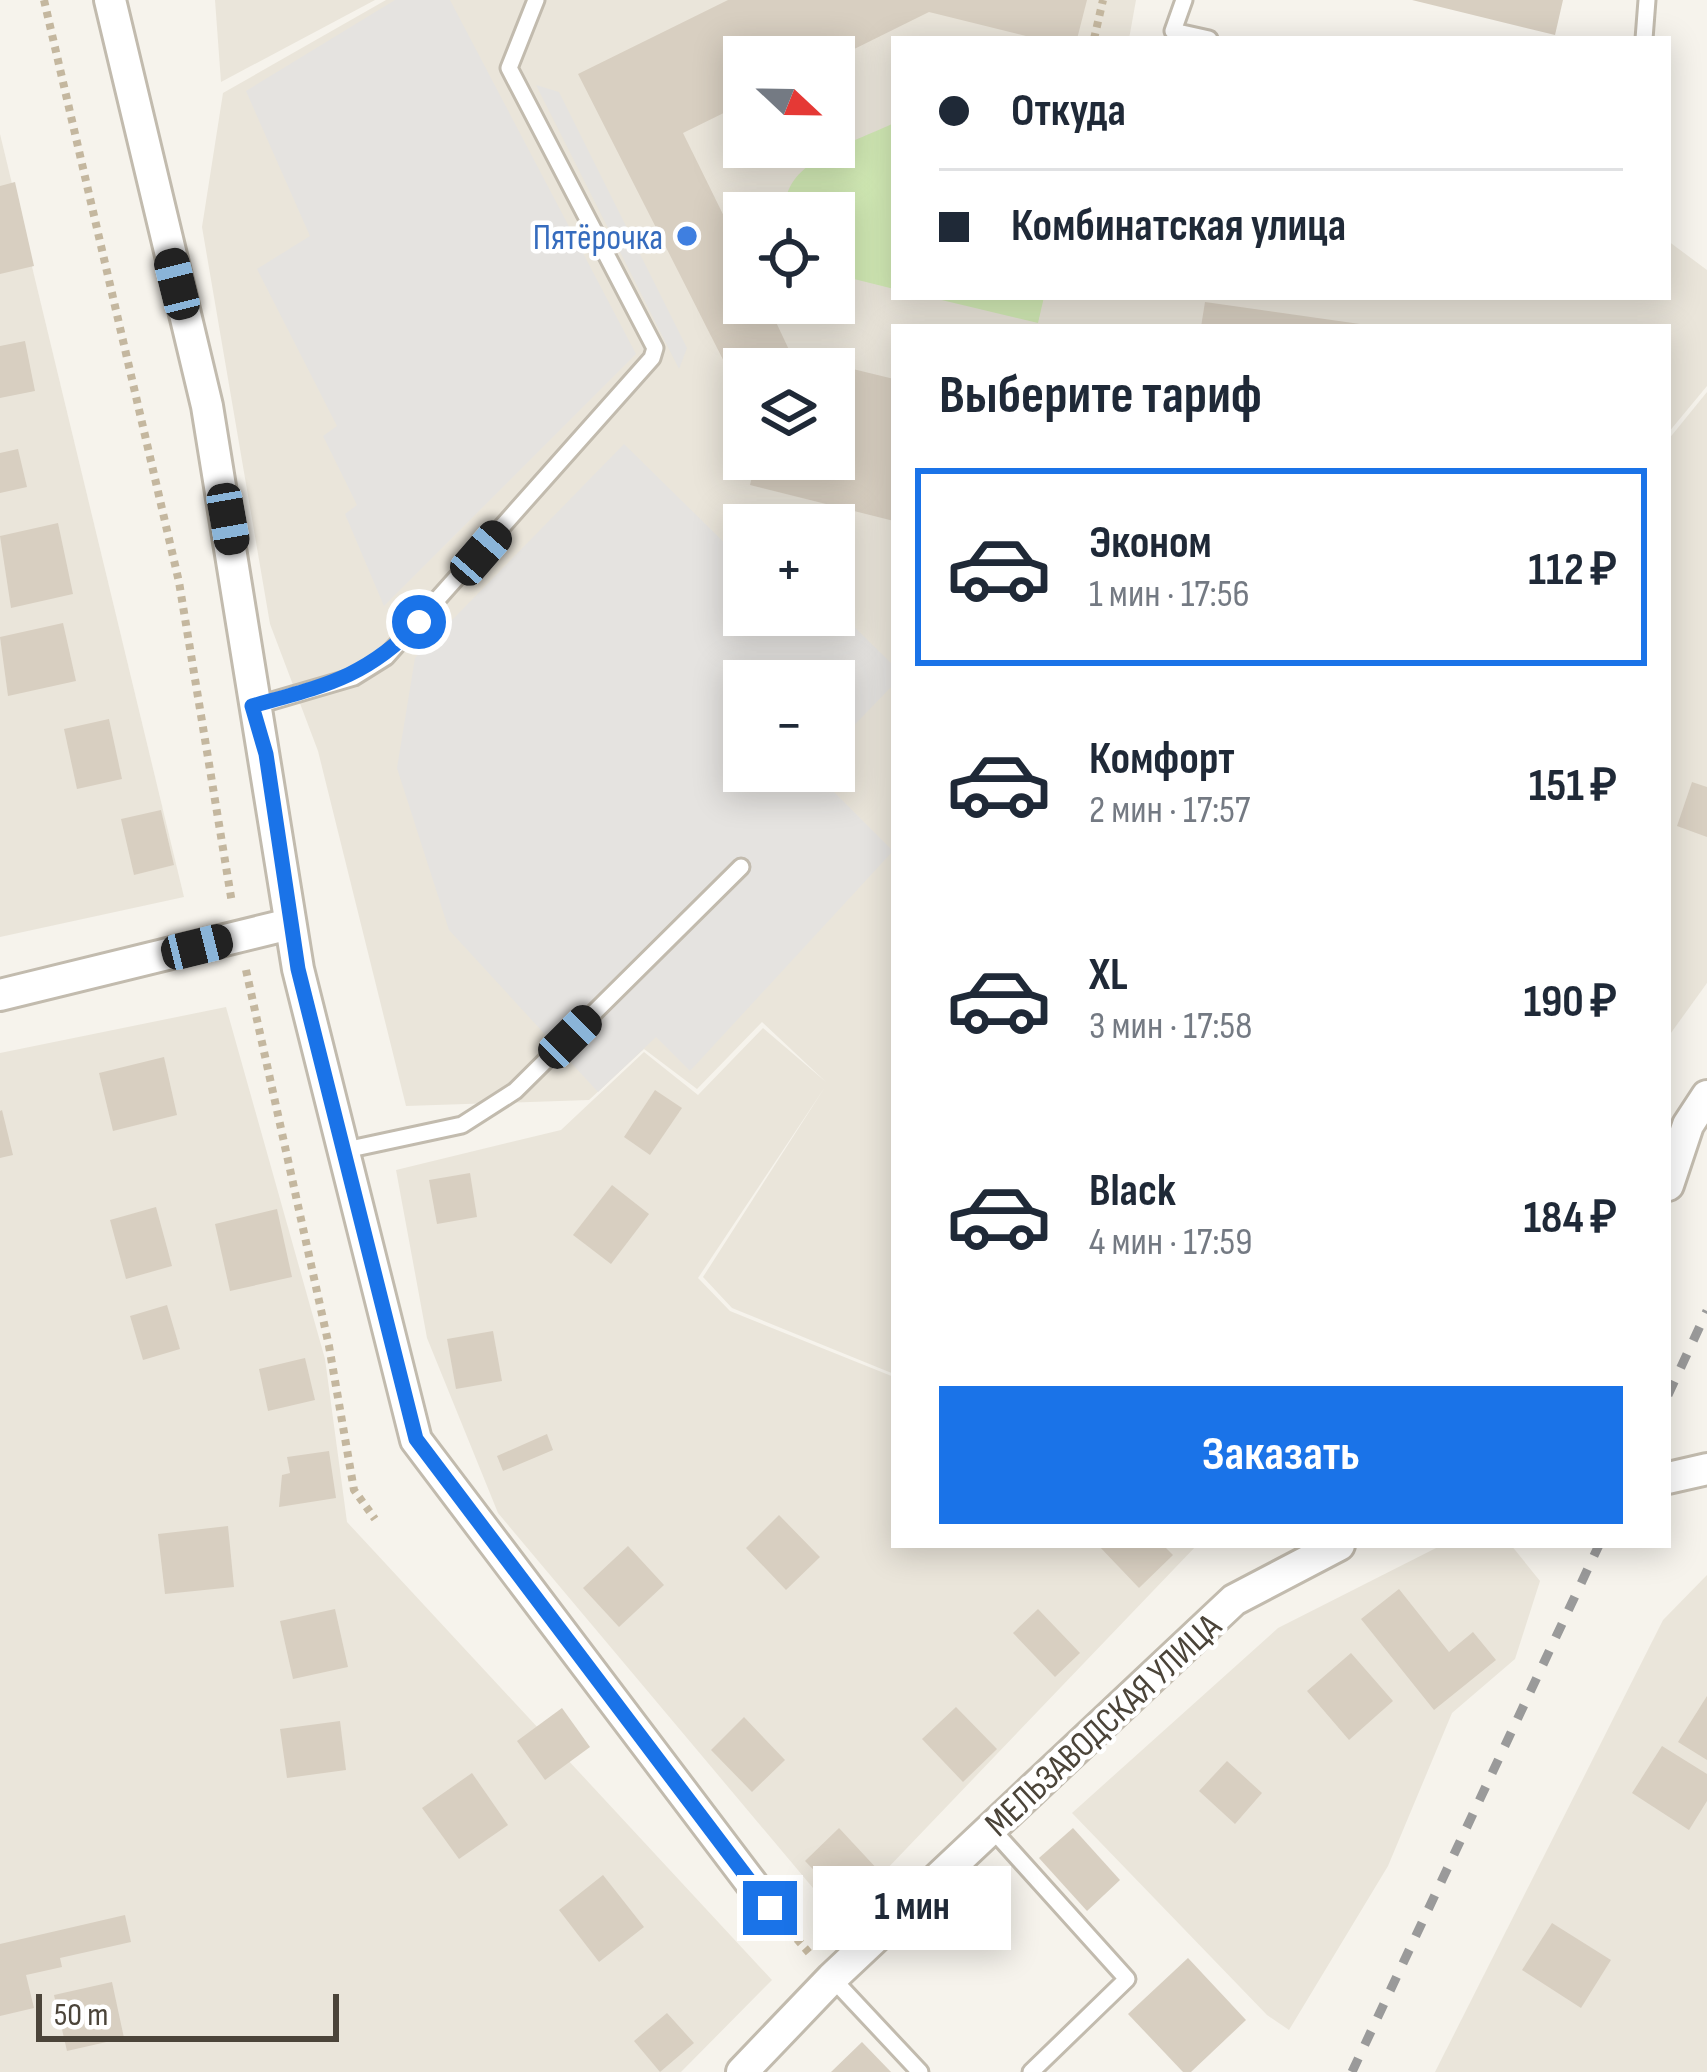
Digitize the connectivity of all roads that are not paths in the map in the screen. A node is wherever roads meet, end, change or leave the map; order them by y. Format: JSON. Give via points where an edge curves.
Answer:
{"nodes":[{"id":1,"x":110,"y":0,"type":"edge"},
{"id":2,"x":536,"y":0,"type":"edge"},
{"id":3,"x":1184,"y":0,"type":"edge"},
{"id":4,"x":1647,"y":0,"type":"edge"},
{"id":5,"x":1196,"y":36,"type":"edge"},
{"id":6,"x":1644,"y":36,"type":"edge"},
{"id":7,"x":252,"y":706,"type":"junction"},
{"id":8,"x":741,"y":868,"type":"dead end"},
{"id":9,"x":290,"y":924,"type":"junction"},
{"id":10,"x":0,"y":995,"type":"edge"},
{"id":11,"x":1707,"y":1096,"type":"edge"},
{"id":12,"x":341,"y":1151,"type":"junction"},
{"id":13,"x":1671,"y":1176,"type":"edge"},
{"id":14,"x":1707,"y":1469,"type":"edge"},
{"id":15,"x":1671,"y":1477,"type":"edge"},
{"id":16,"x":1333,"y":1548,"type":"edge"},
{"id":17,"x":991,"y":1828,"type":"junction"},
{"id":18,"x":770,"y":1908,"type":"road end"},
{"id":19,"x":832,"y":1978,"type":"junction"},
{"id":20,"x":742,"y":2072,"type":"edge"},
{"id":21,"x":920,"y":2072,"type":"edge"},
{"id":22,"x":1031,"y":2072,"type":"edge"}],
"edges":[{"from":1,"to":7,"type":"street","via":[[207,406]]},
{"from":2,"to":7,"type":"lane","via":[[509,68],[655,347],[652,358],[386,657],[354,677]]},
{"from":3,"to":5,"type":"lane","via":[[1173,31]]},
{"from":4,"to":6,"type":"lane"},
{"from":7,"to":9,"type":"street"},
{"from":8,"to":12,"type":"lane","via":[[515,1091],[462,1125]]},
{"from":9,"to":10,"type":"street"},
{"from":9,"to":12,"type":"street"},
{"from":11,"to":13,"type":"street"},
{"from":12,"to":18,"type":"street","via":[[416,1439]]},
{"from":14,"to":15,"type":"street"},
{"from":16,"to":17,"type":"street","name":"МЕЛЬЗАВОДСКАЯ УЛИЦА","via":[[1234,1600]]},
{"from":17,"to":19,"type":"street","name":"МЕЛЬЗАВОДСКАЯ УЛИЦА"},
{"from":17,"to":22,"type":"lane","via":[[1127,1979]]},
{"from":19,"to":20,"type":"street","name":"МЕЛЬЗАВОДСКАЯ УЛИЦА"},
{"from":19,"to":21,"type":"lane"}]}
